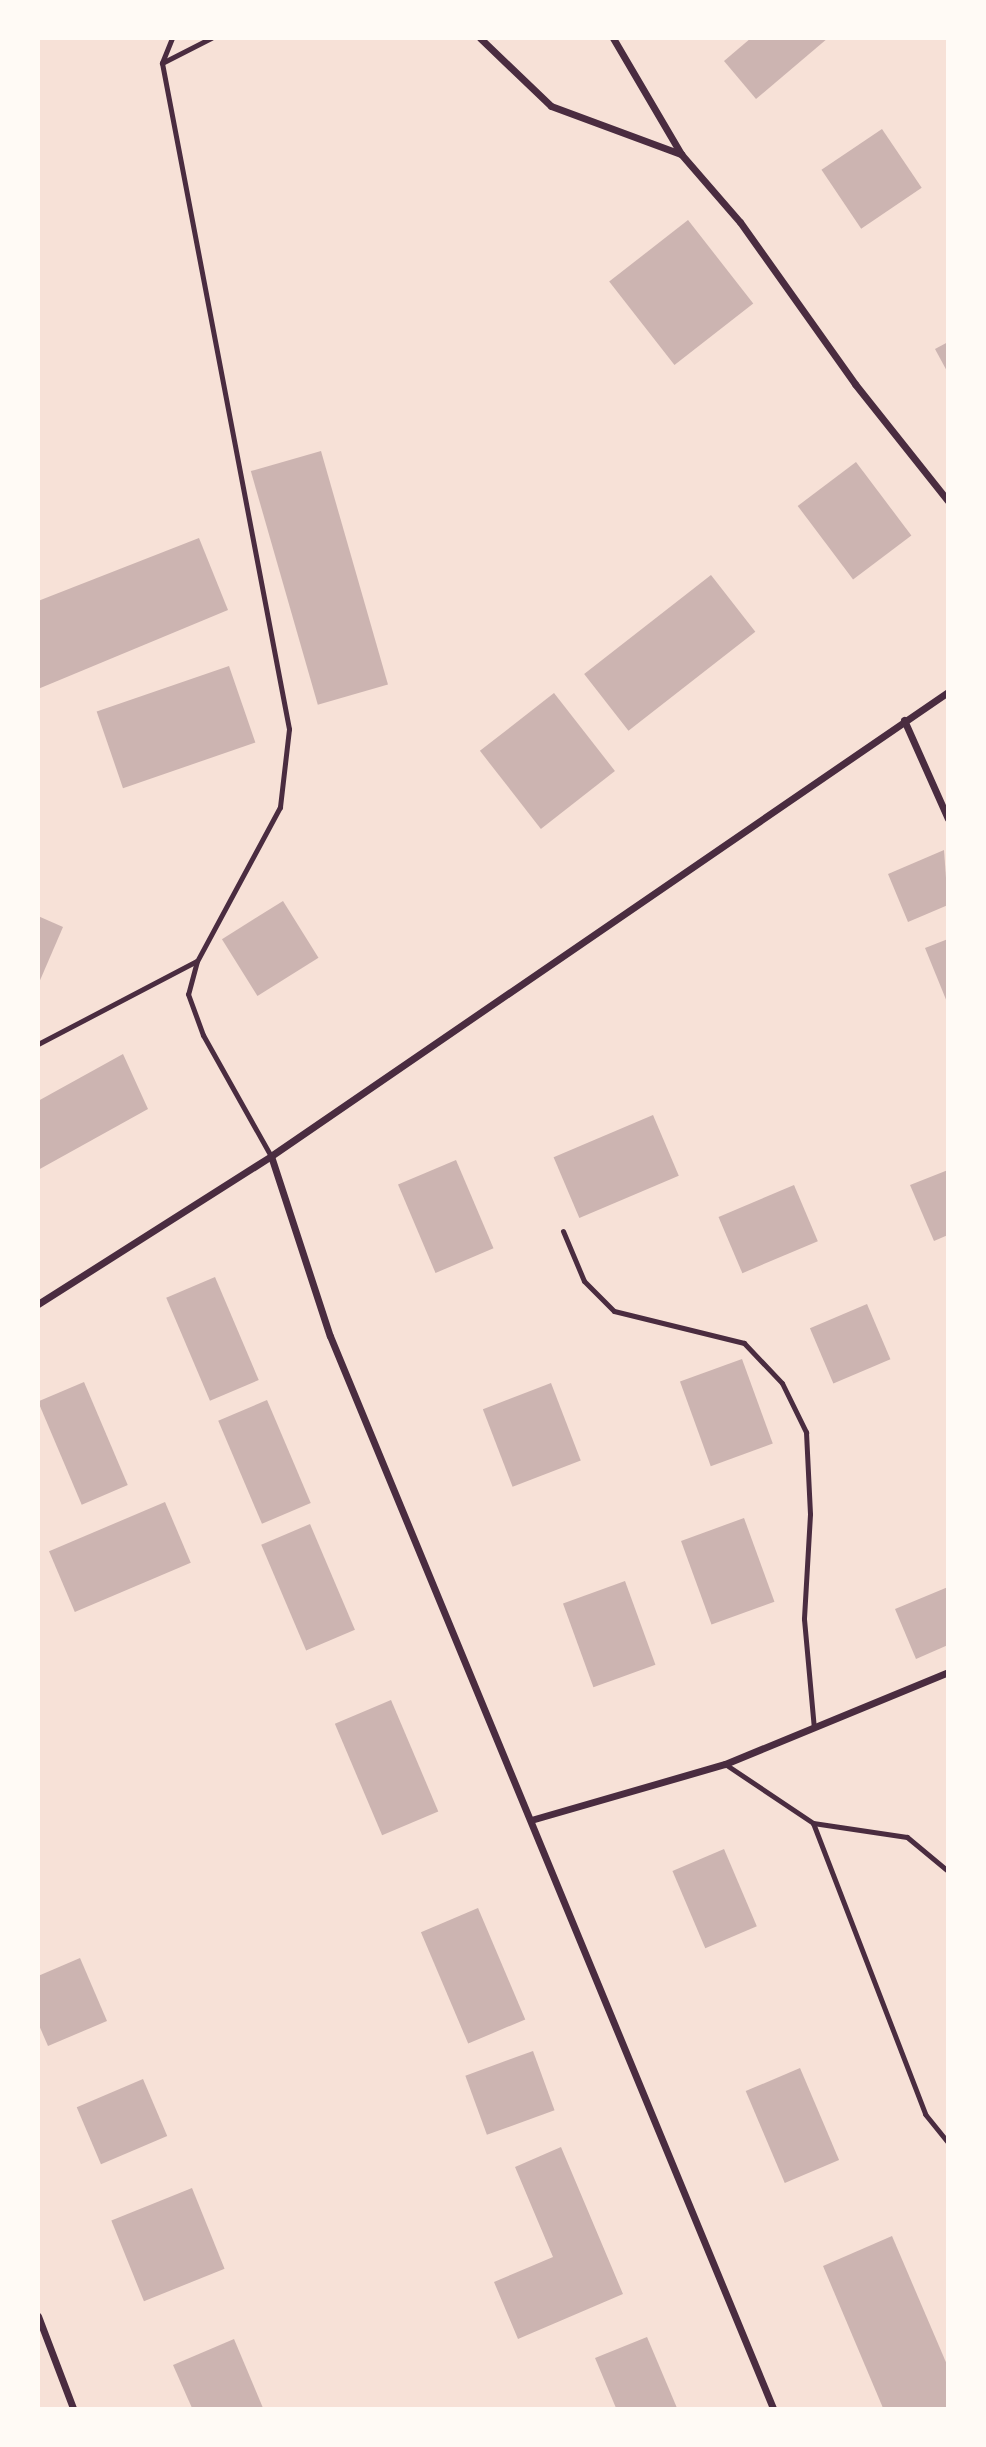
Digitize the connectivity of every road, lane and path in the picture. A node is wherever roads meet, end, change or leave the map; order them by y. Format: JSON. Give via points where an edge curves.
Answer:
{"nodes":[{"id":1,"x":172,"y":38,"type":"edge"},
{"id":2,"x":211,"y":38,"type":"edge"},
{"id":3,"x":480,"y":38,"type":"edge"},
{"id":4,"x":613,"y":38,"type":"edge"},
{"id":5,"x":162,"y":64,"type":"junction"},
{"id":6,"x":681,"y":154,"type":"junction"},
{"id":7,"x":947,"y":501,"type":"edge"},
{"id":8,"x":947,"y":692,"type":"edge"},
{"id":9,"x":904,"y":720,"type":"junction"},
{"id":10,"x":947,"y":819,"type":"edge"},
{"id":11,"x":197,"y":961,"type":"junction"},
{"id":12,"x":38,"y":1045,"type":"edge"},
{"id":13,"x":271,"y":1156,"type":"junction"},
{"id":14,"x":563,"y":1231,"type":"dead end"},
{"id":15,"x":38,"y":1304,"type":"edge"},
{"id":16,"x":947,"y":1672,"type":"edge"},
{"id":17,"x":814,"y":1728,"type":"junction"},
{"id":18,"x":725,"y":1764,"type":"junction"},
{"id":19,"x":531,"y":1820,"type":"junction"},
{"id":20,"x":813,"y":1823,"type":"junction"},
{"id":21,"x":947,"y":1871,"type":"edge"},
{"id":22,"x":947,"y":2142,"type":"edge"},
{"id":23,"x":38,"y":2316,"type":"edge"},
{"id":24,"x":73,"y":2409,"type":"edge"},
{"id":25,"x":773,"y":2409,"type":"edge"}],
"edges":[{"from":1,"to":5,"type":"lane"},
{"from":2,"to":5,"type":"lane"},
{"from":3,"to":6,"type":"street","via":[[551,106]]},
{"from":4,"to":6,"type":"street"},
{"from":5,"to":11,"type":"lane","via":[[289,729],[280,807]]},
{"from":6,"to":7,"type":"street","via":[[740,222],[855,384]]},
{"from":8,"to":9,"type":"street"},
{"from":9,"to":10,"type":"street"},
{"from":9,"to":13,"type":"street"},
{"from":11,"to":12,"type":"lane"},
{"from":11,"to":13,"type":"lane","via":[[188,994],[202,1035]]},
{"from":13,"to":15,"type":"street"},
{"from":13,"to":19,"type":"street","via":[[330,1336]]},
{"from":14,"to":17,"type":"lane","via":[[584,1282],[614,1311],[744,1343],[782,1383],[806,1432],[810,1514],[804,1619]]},
{"from":16,"to":17,"type":"street"},
{"from":17,"to":18,"type":"street"},
{"from":18,"to":19,"type":"street"},
{"from":18,"to":20,"type":"lane"},
{"from":19,"to":25,"type":"street"},
{"from":20,"to":21,"type":"lane","via":[[908,1837]]},
{"from":20,"to":22,"type":"lane","via":[[925,2114]]},
{"from":23,"to":24,"type":"street"}]}
